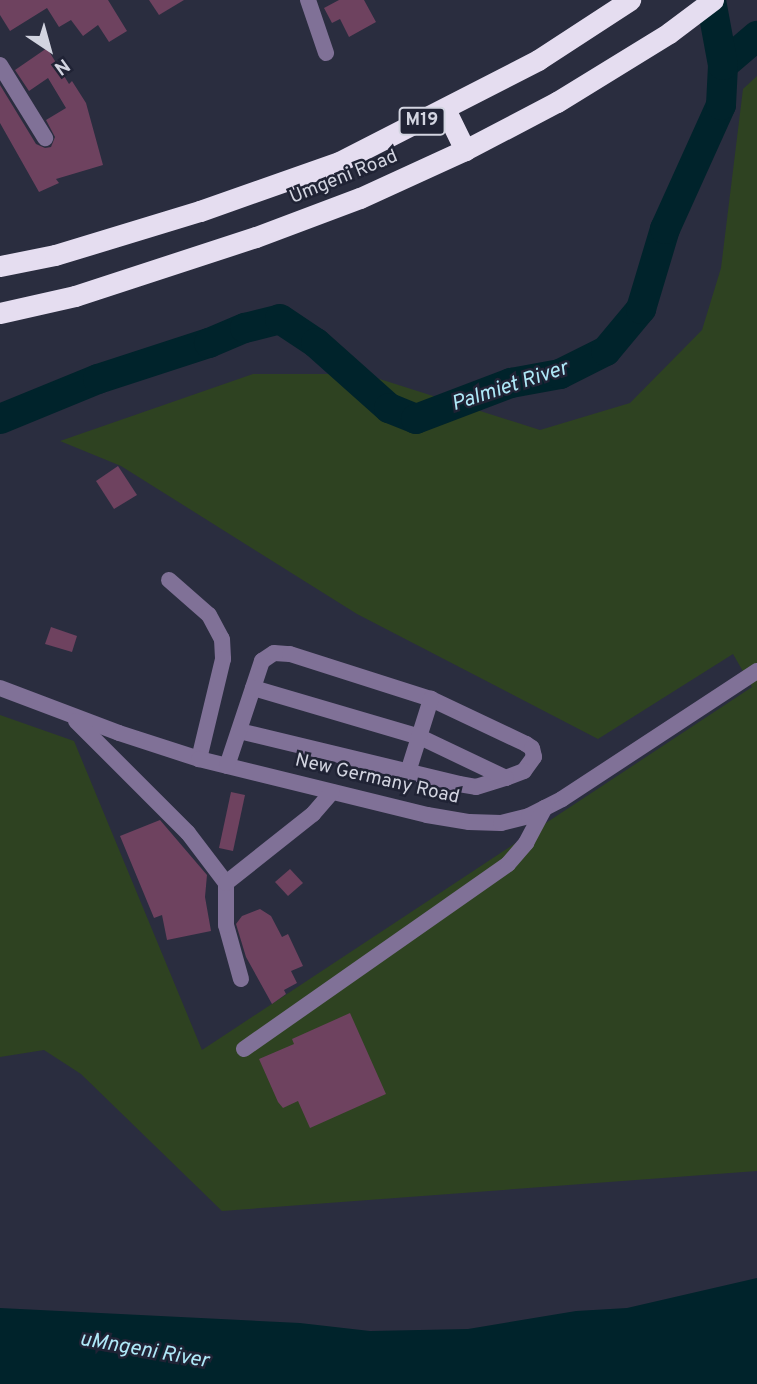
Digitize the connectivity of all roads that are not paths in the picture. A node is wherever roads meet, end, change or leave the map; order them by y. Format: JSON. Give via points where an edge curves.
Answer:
{"nodes":[{"id":1,"x":309,"y":0,"type":"edge"},
{"id":2,"x":630,"y":0,"type":"edge"},
{"id":3,"x":713,"y":0,"type":"edge"},
{"id":4,"x":326,"y":53,"type":"dead end"},
{"id":5,"x":0,"y":65,"type":"edge"},
{"id":6,"x":445,"y":109,"type":"junction"},
{"id":7,"x":45,"y":138,"type":"dead end"},
{"id":8,"x":466,"y":150,"type":"junction"},
{"id":9,"x":0,"y":266,"type":"edge"},
{"id":10,"x":0,"y":313,"type":"edge"},
{"id":11,"x":169,"y":580,"type":"dead end"},
{"id":12,"x":757,"y":671,"type":"edge"},
{"id":13,"x":0,"y":688,"type":"edge"},
{"id":14,"x":253,"y":688,"type":"junction"},
{"id":15,"x":431,"y":699,"type":"junction"},
{"id":16,"x":70,"y":715,"type":"junction"},
{"id":17,"x":239,"y":732,"type":"junction"},
{"id":18,"x":420,"y":737,"type":"junction"},
{"id":19,"x":199,"y":758,"type":"junction"},
{"id":20,"x":227,"y":766,"type":"junction"},
{"id":21,"x":408,"y":772,"type":"junction"},
{"id":22,"x":506,"y":778,"type":"junction"},
{"id":23,"x":332,"y":792,"type":"junction"},
{"id":24,"x":545,"y":808,"type":"junction"},
{"id":25,"x":226,"y":883,"type":"junction"},
{"id":26,"x":241,"y":979,"type":"dead end"},
{"id":27,"x":244,"y":1049,"type":"dead end"}],
"edges":[{"from":1,"to":4,"type":"street"},
{"from":2,"to":6,"type":"highway","name":"Umgeni Road","number":"M19","via":[[538,60]]},
{"from":3,"to":8,"type":"highway","name":"Umgeni Road","number":"M19","via":[[669,33],[557,102]]},
{"from":5,"to":7,"type":"street"},
{"from":6,"to":8,"type":"highway"},
{"from":6,"to":9,"type":"highway","name":"Umgeni Road","number":"M19","via":[[326,167],[187,215],[55,255]]},
{"from":8,"to":10,"type":"highway","name":"Umgeni Road","number":"M19","via":[[360,198],[256,237],[75,296]]},
{"from":11,"to":19,"type":"street","via":[[209,615],[222,639],[223,659]]},
{"from":12,"to":24,"type":"street","name":"New Germany Road"},
{"from":13,"to":16,"type":"street","name":"New Germany Road"},
{"from":14,"to":15,"type":"street","via":[[262,661],[274,653],[290,654]]},
{"from":14,"to":17,"type":"street"},
{"from":14,"to":18,"type":"street"},
{"from":15,"to":18,"type":"street"},
{"from":15,"to":22,"type":"street","via":[[532,748],[534,757],[524,771]]},
{"from":16,"to":19,"type":"street","name":"New Germany Road"},
{"from":16,"to":25,"type":"street","via":[[188,833]]},
{"from":17,"to":20,"type":"street"},
{"from":17,"to":21,"type":"street"},
{"from":18,"to":21,"type":"street"},
{"from":18,"to":22,"type":"street"},
{"from":19,"to":20,"type":"street","name":"New Germany Road"},
{"from":20,"to":23,"type":"street","name":"New Germany Road"},
{"from":21,"to":22,"type":"street","via":[[476,787]]},
{"from":23,"to":24,"type":"street","name":"New Germany Road","via":[[469,822],[501,823]]},
{"from":23,"to":25,"type":"street","via":[[313,814]]},
{"from":24,"to":27,"type":"street","via":[[508,864]]},
{"from":25,"to":26,"type":"street","via":[[226,925]]}]}
